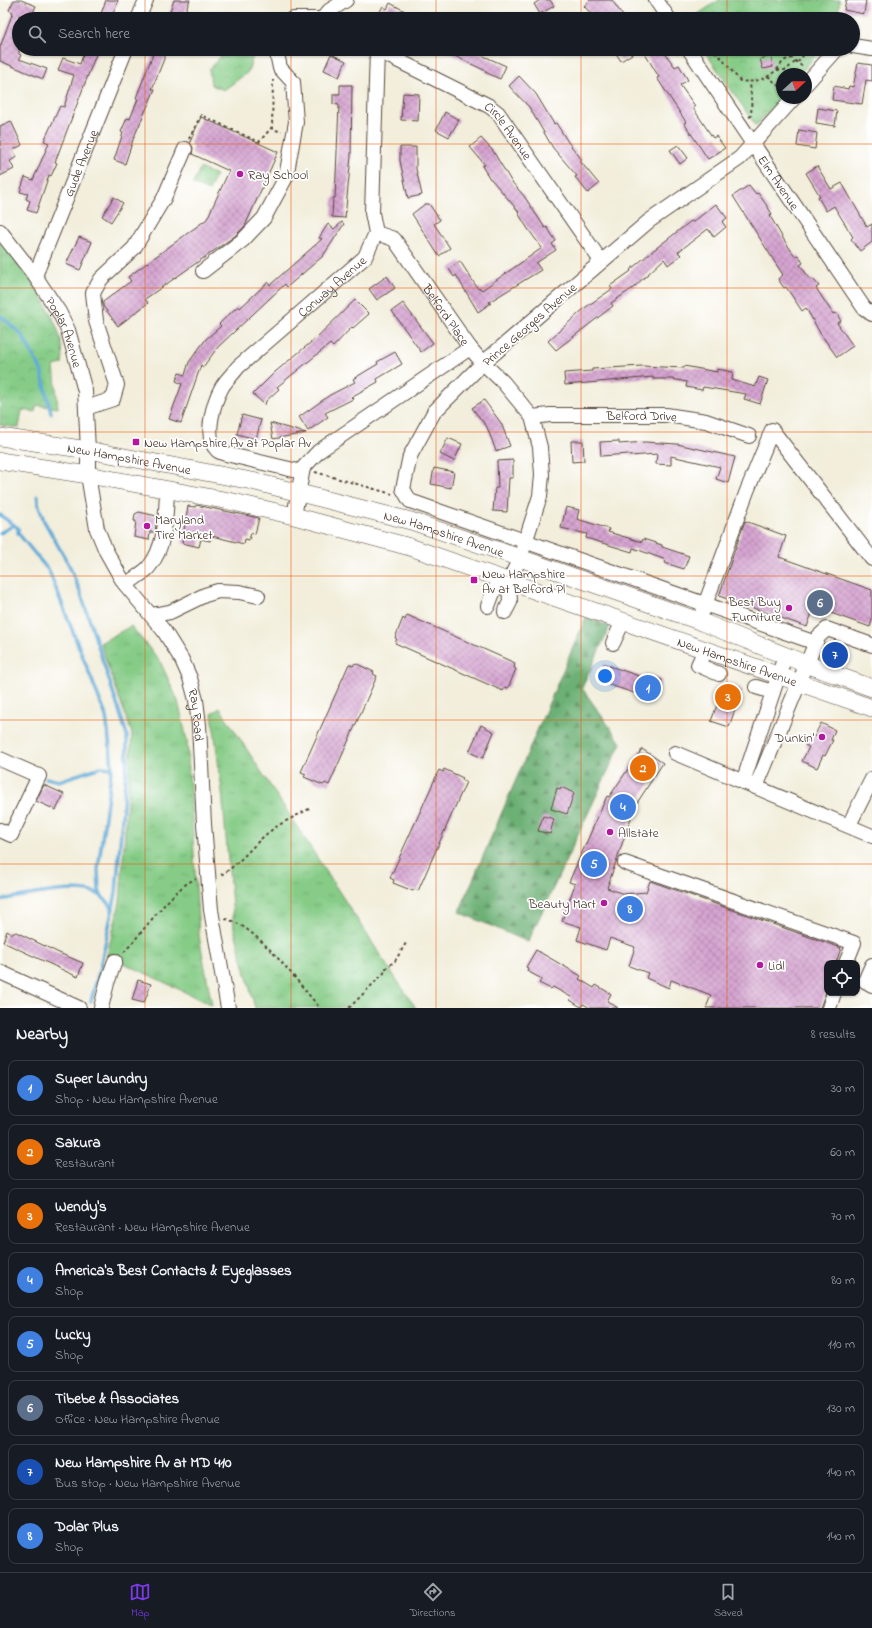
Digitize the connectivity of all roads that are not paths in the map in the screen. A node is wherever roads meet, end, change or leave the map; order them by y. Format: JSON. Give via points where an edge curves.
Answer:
{"nodes":[{"id":1,"x":146,"y":0,"type":"edge"},
{"id":2,"x":346,"y":0,"type":"edge"},
{"id":3,"x":656,"y":0,"type":"edge"},
{"id":4,"x":141,"y":12,"type":"edge"},
{"id":5,"x":328,"y":12,"type":"edge"},
{"id":6,"x":664,"y":12,"type":"edge"},
{"id":7,"x":860,"y":47,"type":"edge"},
{"id":8,"x":872,"y":49,"type":"edge"},
{"id":9,"x":123,"y":56,"type":"edge"},
{"id":10,"x":277,"y":56,"type":"edge"},
{"id":11,"x":376,"y":56,"type":"edge"},
{"id":12,"x":390,"y":56,"type":"edge"},
{"id":13,"x":694,"y":56,"type":"edge"},
{"id":14,"x":831,"y":56,"type":"edge"},
{"id":15,"x":812,"y":77,"type":"edge"},
{"id":16,"x":789,"y":104,"type":"edge"},
{"id":17,"x":754,"y":144,"type":"junction"},
{"id":18,"x":185,"y":149,"type":"road end"},
{"id":19,"x":0,"y":231,"type":"edge"},
{"id":20,"x":376,"y":233,"type":"junction"},
{"id":21,"x":601,"y":261,"type":"junction"},
{"id":22,"x":203,"y":271,"type":"dead end"},
{"id":23,"x":35,"y":276,"type":"junction"},
{"id":24,"x":872,"y":314,"type":"edge"},
{"id":25,"x":470,"y":348,"type":"junction"},
{"id":26,"x":483,"y":364,"type":"junction"},
{"id":27,"x":86,"y":408,"type":"junction"},
{"id":28,"x":532,"y":417,"type":"junction"},
{"id":29,"x":749,"y":436,"type":"dead end"},
{"id":30,"x":0,"y":437,"type":"edge"},
{"id":31,"x":88,"y":450,"type":"junction"},
{"id":32,"x":0,"y":462,"type":"edge"},
{"id":33,"x":302,"y":470,"type":"junction"},
{"id":34,"x":88,"y":475,"type":"junction"},
{"id":35,"x":167,"y":490,"type":"junction"},
{"id":36,"x":299,"y":492,"type":"junction"},
{"id":37,"x":294,"y":516,"type":"junction"},
{"id":38,"x":526,"y":541,"type":"junction"},
{"id":39,"x":520,"y":558,"type":"junction"},
{"id":40,"x":872,"y":558,"type":"edge"},
{"id":41,"x":509,"y":581,"type":"junction"},
{"id":42,"x":126,"y":585,"type":"junction"},
{"id":43,"x":258,"y":596,"type":"dead end"},
{"id":44,"x":705,"y":604,"type":"junction"},
{"id":45,"x":488,"y":606,"type":"dead end"},
{"id":46,"x":505,"y":612,"type":"dead end"},
{"id":47,"x":152,"y":615,"type":"junction"},
{"id":48,"x":622,"y":621,"type":"junction"},
{"id":49,"x":699,"y":621,"type":"junction"},
{"id":50,"x":613,"y":643,"type":"dead end"},
{"id":51,"x":816,"y":643,"type":"junction"},
{"id":52,"x":872,"y":644,"type":"edge"},
{"id":53,"x":705,"y":650,"type":"junction"},
{"id":54,"x":785,"y":656,"type":"junction"},
{"id":55,"x":806,"y":664,"type":"junction"},
{"id":56,"x":720,"y":674,"type":"dead end"},
{"id":57,"x":778,"y":675,"type":"junction"},
{"id":58,"x":799,"y":682,"type":"junction"},
{"id":59,"x":756,"y":687,"type":"dead end"},
{"id":60,"x":872,"y":688,"type":"edge"},
{"id":61,"x":773,"y":692,"type":"junction"},
{"id":62,"x":872,"y":708,"type":"edge"},
{"id":63,"x":675,"y":754,"type":"dead end"},
{"id":64,"x":0,"y":758,"type":"edge"},
{"id":65,"x":872,"y":779,"type":"edge"},
{"id":66,"x":743,"y":782,"type":"junction"},
{"id":67,"x":756,"y":787,"type":"junction"},
{"id":68,"x":849,"y":825,"type":"junction"},
{"id":69,"x":0,"y":830,"type":"edge"},
{"id":70,"x":872,"y":836,"type":"edge"},
{"id":71,"x":625,"y":863,"type":"dead end"},
{"id":72,"x":847,"y":960,"type":"edge"},
{"id":73,"x":114,"y":961,"type":"road end"},
{"id":74,"x":872,"y":965,"type":"edge"},
{"id":75,"x":0,"y":972,"type":"edge"},
{"id":76,"x":872,"y":985,"type":"edge"},
{"id":77,"x":833,"y":996,"type":"edge"},
{"id":78,"x":79,"y":1008,"type":"edge"},
{"id":79,"x":101,"y":1008,"type":"edge"},
{"id":80,"x":228,"y":1008,"type":"edge"},
{"id":81,"x":828,"y":1008,"type":"edge"}],
"edges":[{"from":1,"to":4,"type":"street"},
{"from":2,"to":5,"type":"street"},
{"from":3,"to":6,"type":"street"},
{"from":7,"to":8,"type":"street"},
{"from":9,"to":23,"type":"street","name":"Gude Avenue"},
{"from":10,"to":22,"type":"street","via":[[280,68],[293,82],[296,122],[286,177],[264,218],[242,240]]},
{"from":11,"to":20,"type":"street","via":[[372,213]]},
{"from":12,"to":21,"type":"street","name":"Circle Avenue","via":[[490,106],[498,113]]},
{"from":13,"to":17,"type":"street","name":"Elm Avenue"},
{"from":14,"to":15,"type":"street"},
{"from":16,"to":17,"type":"street","name":"Prince Georges Avenue"},
{"from":17,"to":21,"type":"street","name":"Prince Georges Avenue","via":[[740,158],[649,220]]},
{"from":17,"to":24,"type":"street","name":"Elm Avenue","via":[[864,308]]},
{"from":18,"to":27,"type":"street","via":[[164,198],[134,248],[101,279],[93,293],[96,321],[117,385],[113,399]]},
{"from":19,"to":23,"type":"street","name":"Poplar Avenue"},
{"from":20,"to":25,"type":"street","name":"Belford Place","via":[[394,239]]},
{"from":20,"to":33,"type":"street","name":"Conway Avenue","via":[[365,257],[238,367],[222,387],[213,408],[210,431],[217,450]]},
{"from":21,"to":26,"type":"street","name":"Prince Georges Avenue"},
{"from":23,"to":27,"type":"street","name":"Poplar Avenue","via":[[68,330],[85,391]]},
{"from":25,"to":26,"type":"street","name":"Belford Place"},
{"from":25,"to":33,"type":"street","name":"Prince Georges Avenue","via":[[319,451]]},
{"from":26,"to":28,"type":"street","name":"Belford Place","via":[[503,382]]},
{"from":26,"to":38,"type":"street","name":"Prince Georges Avenue","via":[[434,412],[410,456],[403,489],[410,501]]},
{"from":27,"to":31,"type":"street","name":"Poplar Avenue"},
{"from":28,"to":29,"type":"street","name":"Belford Drive","via":[[666,415],[706,421]]},
{"from":28,"to":38,"type":"street","name":"Belford Place","via":[[540,447],[542,475],[540,496]]},
{"from":30,"to":31,"type":"main road","name":"New Hampshire Avenue"},
{"from":31,"to":34,"type":"street","name":"Ray Road"},
{"from":31,"to":36,"type":"main road","name":"New Hampshire Avenue","via":[[252,480]]},
{"from":32,"to":34,"type":"main road","name":"New Hampshire Avenue"},
{"from":33,"to":36,"type":"street"},
{"from":34,"to":35,"type":"main road","name":"New Hampshire Avenue"},
{"from":34,"to":42,"type":"street","name":"Ray Road","via":[[97,529],[106,551]]},
{"from":35,"to":37,"type":"main road","name":"New Hampshire Avenue"},
{"from":35,"to":42,"type":"street","via":[[161,545],[149,567]]},
{"from":36,"to":37,"type":"street"},
{"from":36,"to":39,"type":"main road","name":"New Hampshire Avenue","via":[[411,522]]},
{"from":37,"to":41,"type":"main road","name":"New Hampshire Avenue","via":[[410,547]]},
{"from":38,"to":39,"type":"street","name":"Belford Place"},
{"from":38,"to":44,"type":"street"},
{"from":39,"to":41,"type":"street","name":"Belford Place"},
{"from":39,"to":49,"type":"main road","name":"New Hampshire Avenue"},
{"from":40,"to":44,"type":"street","via":[[772,430]]},
{"from":41,"to":45,"type":"street","via":[[494,590]]},
{"from":41,"to":46,"type":"street","via":[[510,602]]},
{"from":41,"to":48,"type":"main road","name":"New Hampshire Avenue"},
{"from":42,"to":47,"type":"street","name":"Ray Road"},
{"from":43,"to":47,"type":"street","via":[[218,591],[170,612]]},
{"from":44,"to":49,"type":"street"},
{"from":44,"to":51,"type":"street"},
{"from":47,"to":80,"type":"street","name":"Ray Road","via":[[182,660],[196,700],[212,916]]},
{"from":48,"to":50,"type":"street"},
{"from":48,"to":53,"type":"main road","name":"New Hampshire Avenue"},
{"from":49,"to":54,"type":"main road","name":"New Hampshire Avenue"},
{"from":51,"to":52,"type":"street","via":[[818,637],[827,629]]},
{"from":51,"to":55,"type":"street"},
{"from":53,"to":56,"type":"street","via":[[698,665]]},
{"from":53,"to":57,"type":"main road","name":"New Hampshire Avenue"},
{"from":54,"to":55,"type":"main road","name":"New Hampshire Avenue"},
{"from":54,"to":57,"type":"street"},
{"from":55,"to":58,"type":"street"},
{"from":55,"to":60,"type":"main road","name":"New Hampshire Avenue"},
{"from":57,"to":58,"type":"main road","name":"New Hampshire Avenue"},
{"from":57,"to":61,"type":"street"},
{"from":58,"to":62,"type":"main road","name":"New Hampshire Avenue"},
{"from":58,"to":67,"type":"street"},
{"from":59,"to":61,"type":"street"},
{"from":61,"to":66,"type":"street"},
{"from":63,"to":66,"type":"street"},
{"from":64,"to":69,"type":"street","via":[[39,776],[11,835]]},
{"from":65,"to":68,"type":"street"},
{"from":66,"to":67,"type":"street"},
{"from":67,"to":68,"type":"street"},
{"from":68,"to":70,"type":"street"},
{"from":71,"to":72,"type":"street","via":[[854,943]]},
{"from":73,"to":79,"type":"street"},
{"from":74,"to":76,"type":"street","via":[[865,981]]},
{"from":75,"to":78,"type":"street"},
{"from":77,"to":81,"type":"street"}]}
